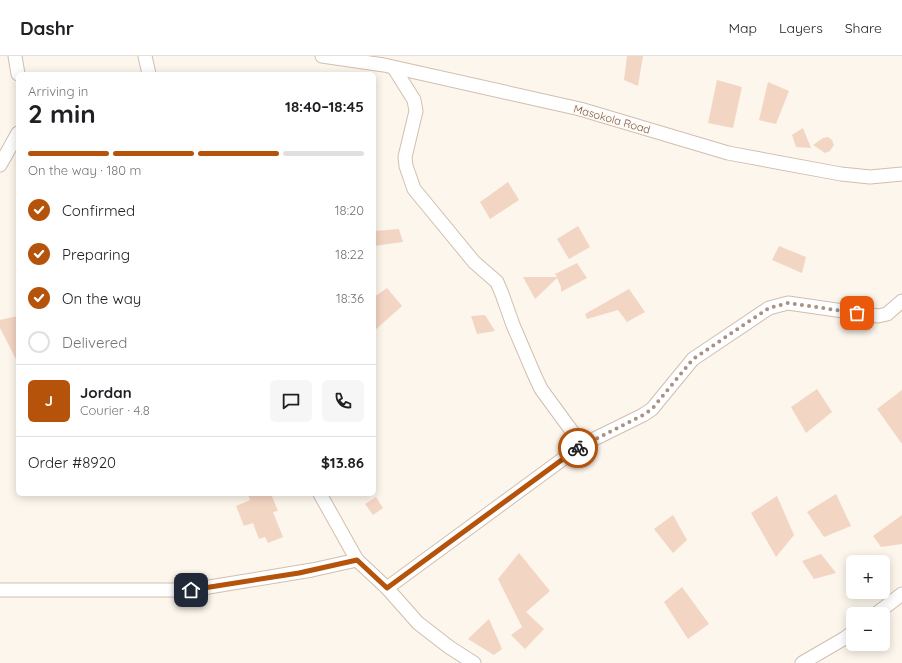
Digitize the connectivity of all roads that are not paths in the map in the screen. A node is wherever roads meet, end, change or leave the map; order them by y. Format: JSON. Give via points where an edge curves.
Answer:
{"nodes":[{"id":1,"x":15,"y":56,"type":"edge"},
{"id":2,"x":145,"y":56,"type":"edge"},
{"id":3,"x":322,"y":56,"type":"edge"},
{"id":4,"x":394,"y":68,"type":"junction"},
{"id":5,"x":18,"y":72,"type":"edge"},
{"id":6,"x":149,"y":72,"type":"edge"},
{"id":7,"x":16,"y":137,"type":"edge"},
{"id":8,"x":0,"y":165,"type":"edge"},
{"id":9,"x":900,"y":178,"type":"edge"},
{"id":10,"x":902,"y":301,"type":"edge"},
{"id":11,"x":582,"y":445,"type":"junction"},
{"id":12,"x":321,"y":496,"type":"edge"},
{"id":13,"x":357,"y":560,"type":"junction"},
{"id":14,"x":387,"y":588,"type":"junction"},
{"id":15,"x":0,"y":590,"type":"edge"},
{"id":16,"x":902,"y":594,"type":"edge"},
{"id":17,"x":885,"y":607,"type":"edge"},
{"id":18,"x":846,"y":637,"type":"edge"},
{"id":19,"x":474,"y":663,"type":"edge"},
{"id":20,"x":802,"y":663,"type":"edge"}],
"edges":[{"from":1,"to":5,"type":"street"},
{"from":2,"to":6,"type":"street"},
{"from":3,"to":4,"type":"street","name":"Masokola Road"},
{"from":4,"to":9,"type":"street","name":"Masokola Road","via":[[580,109],[728,153],[841,174]]},
{"from":4,"to":11,"type":"street","via":[[414,100],[416,111],[405,157],[414,189],[474,262],[497,282],[541,389]]},
{"from":7,"to":8,"type":"street"},
{"from":10,"to":11,"type":"street","via":[[887,314],[878,316],[788,303],[769,308],[693,359],[648,412]]},
{"from":11,"to":14,"type":"street"},
{"from":12,"to":13,"type":"street"},
{"from":13,"to":14,"type":"street"},
{"from":13,"to":15,"type":"street","via":[[299,573],[191,590]]},
{"from":14,"to":19,"type":"street","via":[[418,623]]},
{"from":16,"to":17,"type":"street"},
{"from":18,"to":20,"type":"street"}]}
